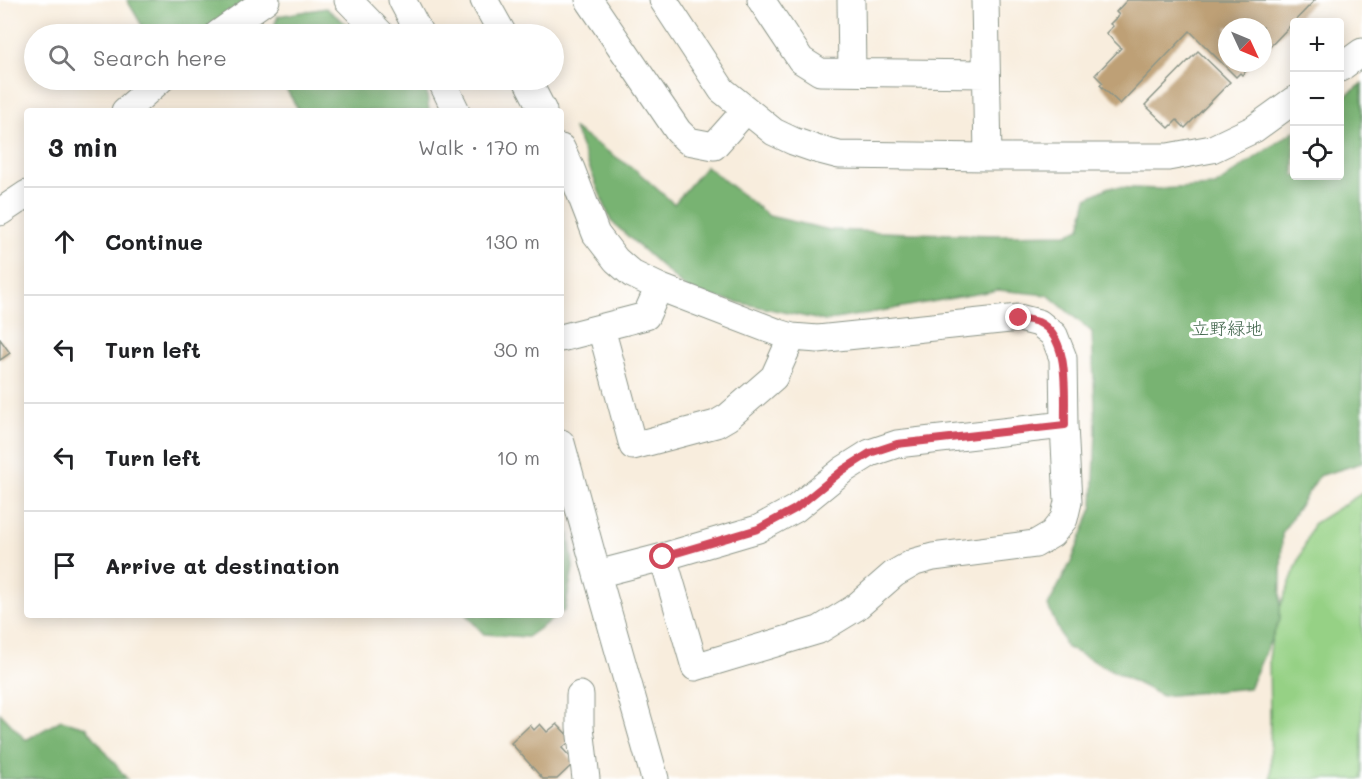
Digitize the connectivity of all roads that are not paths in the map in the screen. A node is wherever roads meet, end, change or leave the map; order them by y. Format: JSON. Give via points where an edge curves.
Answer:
{"nodes":[{"id":1,"x":266,"y":0,"type":"edge"},
{"id":2,"x":348,"y":0,"type":"edge"},
{"id":3,"x":402,"y":0,"type":"edge"},
{"id":4,"x":484,"y":0,"type":"edge"},
{"id":5,"x":589,"y":0,"type":"edge"},
{"id":6,"x":663,"y":0,"type":"edge"},
{"id":7,"x":761,"y":0,"type":"edge"},
{"id":8,"x":851,"y":0,"type":"edge"},
{"id":9,"x":985,"y":0,"type":"edge"},
{"id":10,"x":232,"y":24,"type":"edge"},
{"id":11,"x":371,"y":24,"type":"edge"},
{"id":12,"x":415,"y":24,"type":"edge"},
{"id":13,"x":497,"y":24,"type":"edge"},
{"id":14,"x":1362,"y":52,"type":"edge"},
{"id":15,"x":1344,"y":65,"type":"edge"},
{"id":16,"x":852,"y":72,"type":"junction"},
{"id":17,"x":986,"y":74,"type":"junction"},
{"id":18,"x":149,"y":90,"type":"edge"},
{"id":19,"x":446,"y":90,"type":"edge"},
{"id":20,"x":532,"y":90,"type":"edge"},
{"id":21,"x":1290,"y":103,"type":"edge"},
{"id":22,"x":129,"y":108,"type":"edge"},
{"id":23,"x":455,"y":108,"type":"edge"},
{"id":24,"x":541,"y":108,"type":"edge"},
{"id":25,"x":746,"y":110,"type":"junction"},
{"id":26,"x":564,"y":154,"type":"edge"},
{"id":27,"x":988,"y":157,"type":"junction"},
{"id":28,"x":24,"y":196,"type":"edge"},
{"id":29,"x":0,"y":212,"type":"edge"},
{"id":30,"x":659,"y":287,"type":"junction"},
{"id":31,"x":601,"y":328,"type":"junction"},
{"id":32,"x":564,"y":337,"type":"edge"},
{"id":33,"x":792,"y":337,"type":"junction"},
{"id":34,"x":1065,"y":425,"type":"junction"},
{"id":35,"x":564,"y":454,"type":"edge"},
{"id":36,"x":663,"y":557,"type":"junction"},
{"id":37,"x":597,"y":574,"type":"junction"},
{"id":38,"x":580,"y":695,"type":"dead end"},
{"id":39,"x":586,"y":779,"type":"edge"},
{"id":40,"x":655,"y":779,"type":"edge"}],
"edges":[{"from":1,"to":10,"type":"street"},
{"from":2,"to":11,"type":"street"},
{"from":3,"to":12,"type":"street"},
{"from":4,"to":13,"type":"street"},
{"from":5,"to":25,"type":"street","via":[[688,141],[714,146]]},
{"from":6,"to":25,"type":"street","via":[[722,90]]},
{"from":7,"to":16,"type":"street","via":[[801,60],[820,72]]},
{"from":8,"to":16,"type":"street"},
{"from":9,"to":17,"type":"street"},
{"from":14,"to":15,"type":"street"},
{"from":16,"to":17,"type":"street"},
{"from":17,"to":27,"type":"street"},
{"from":18,"to":22,"type":"street"},
{"from":19,"to":23,"type":"street"},
{"from":20,"to":24,"type":"street"},
{"from":21,"to":27,"type":"street","via":[[1254,129],[1212,149],[1168,157]]},
{"from":25,"to":27,"type":"street","via":[[774,132],[839,155]]},
{"from":26,"to":30,"type":"street","via":[[596,234],[632,274]]},
{"from":28,"to":29,"type":"street"},
{"from":30,"to":31,"type":"street","via":[[646,316]]},
{"from":30,"to":33,"type":"street"},
{"from":31,"to":32,"type":"street"},
{"from":31,"to":33,"type":"street","via":[[633,446],[716,424],[728,417],[774,377]]},
{"from":33,"to":34,"type":"street","via":[[818,339],[1019,318],[1039,322],[1054,335],[1063,358]]},
{"from":34,"to":36,"type":"street","via":[[897,444],[870,453],[795,509],[758,529]]},
{"from":34,"to":36,"type":"street","via":[[1068,502],[1064,519],[1052,534],[1035,544],[915,562],[819,630],[695,667]]},
{"from":35,"to":37,"type":"street"},
{"from":36,"to":37,"type":"street"},
{"from":37,"to":40,"type":"street"},
{"from":38,"to":39,"type":"street"}]}
